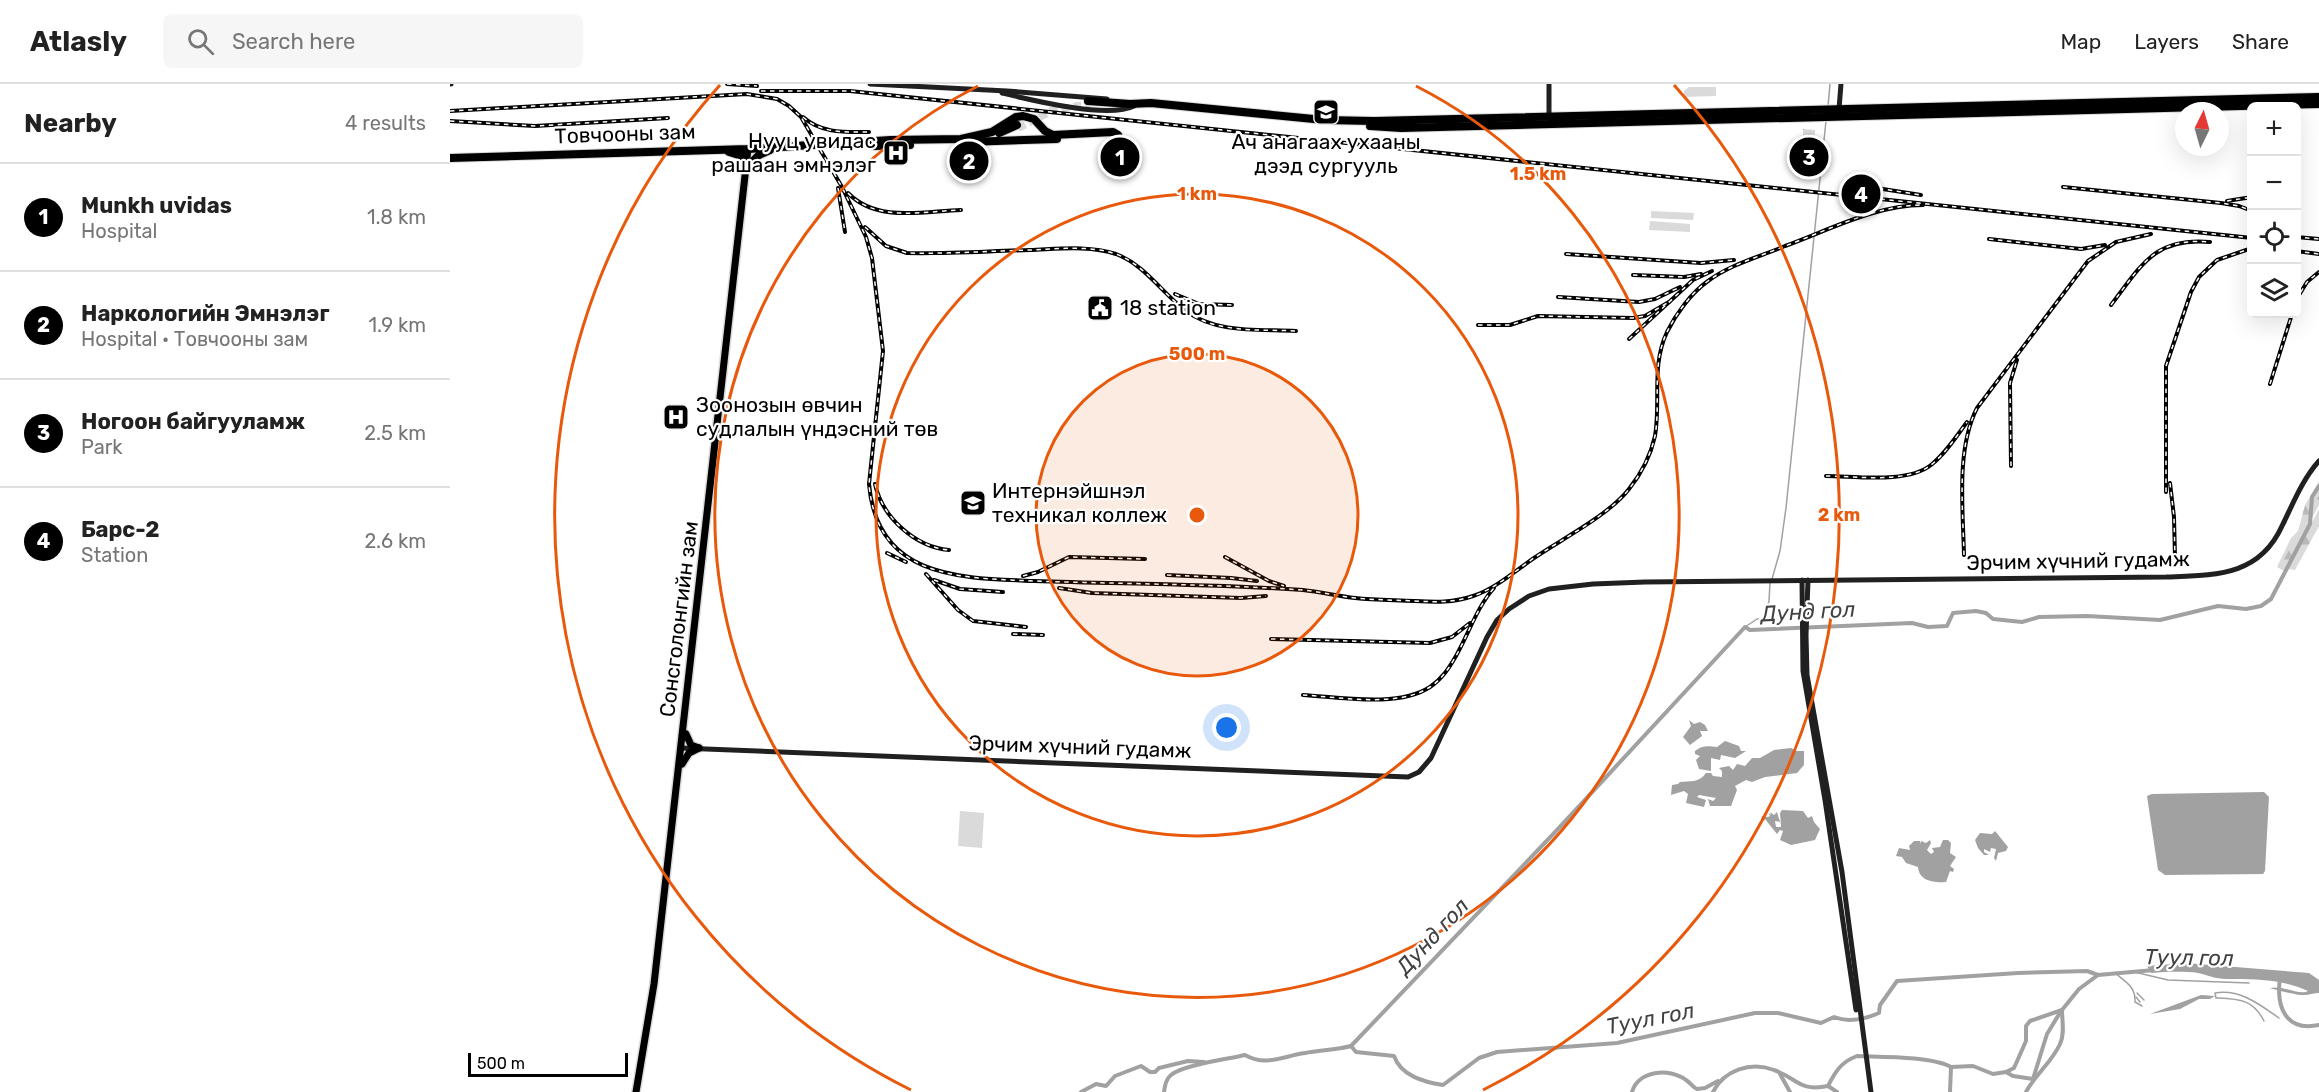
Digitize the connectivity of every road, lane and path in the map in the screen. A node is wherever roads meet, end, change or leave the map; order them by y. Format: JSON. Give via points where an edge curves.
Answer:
{"nodes":[{"id":1,"x":870,"y":84,"type":"edge"},
{"id":2,"x":1550,"y":84,"type":"edge"},
{"id":3,"x":1841,"y":84,"type":"edge"},
{"id":4,"x":997,"y":92,"type":"junction"},
{"id":5,"x":1026,"y":92,"type":"junction"},
{"id":6,"x":1035,"y":93,"type":"junction"},
{"id":7,"x":2319,"y":97,"type":"edge"},
{"id":8,"x":1024,"y":99,"type":"junction"},
{"id":9,"x":2263,"y":101,"type":"junction"},
{"id":10,"x":1034,"y":102,"type":"junction"},
{"id":11,"x":1089,"y":102,"type":"tunnel mouth"},
{"id":12,"x":2319,"y":104,"type":"edge"},
{"id":13,"x":1139,"y":105,"type":"junction"},
{"id":14,"x":1836,"y":112,"type":"junction"},
{"id":15,"x":1550,"y":120,"type":"junction"},
{"id":16,"x":1018,"y":127,"type":"tunnel mouth"},
{"id":17,"x":978,"y":139,"type":"junction"},
{"id":18,"x":750,"y":150,"type":"junction"},
{"id":19,"x":770,"y":150,"type":"junction"},
{"id":20,"x":729,"y":152,"type":"junction"},
{"id":21,"x":450,"y":160,"type":"edge"},
{"id":22,"x":749,"y":164,"type":"junction"},
{"id":23,"x":2319,"y":461,"type":"edge"},
{"id":24,"x":1805,"y":580,"type":"junction"},
{"id":25,"x":1804,"y":635,"type":"junction"},
{"id":26,"x":686,"y":734,"type":"junction"},
{"id":27,"x":682,"y":748,"type":"junction"},
{"id":28,"x":699,"y":748,"type":"junction"},
{"id":29,"x":682,"y":764,"type":"junction"},
{"id":30,"x":1842,"y":872,"type":"junction"},
{"id":31,"x":1835,"y":873,"type":"junction"},
{"id":32,"x":1844,"y":887,"type":"junction"},
{"id":33,"x":1838,"y":890,"type":"junction"},
{"id":34,"x":1857,"y":1006,"type":"junction"},
{"id":35,"x":636,"y":1092,"type":"edge"},
{"id":36,"x":641,"y":1092,"type":"edge"},
{"id":37,"x":1870,"y":1092,"type":"edge"}],
"edges":[{"from":1,"to":4,"type":"main road"},
{"from":2,"to":15,"type":"main road"},
{"from":3,"to":14,"type":"main road"},
{"from":4,"to":5,"type":"main road"},
{"from":4,"to":8,"type":"main road"},
{"from":5,"to":6,"type":"main road"},
{"from":5,"to":8,"type":"main road","via":[[1028,97]]},
{"from":6,"to":10,"type":"main road","via":[[1031,97]]},
{"from":6,"to":13,"type":"main road"},
{"from":7,"to":9,"type":"highway"},
{"from":8,"to":10,"type":"main road"},
{"from":9,"to":12,"type":"highway"},
{"from":9,"to":14,"type":"highway"},
{"from":10,"to":13,"type":"main road","via":[[1105,110]]},
{"from":11,"to":13,"type":"highway"},
{"from":13,"to":15,"type":"highway","via":[[1365,123]]},
{"from":14,"to":15,"type":"highway"},
{"from":16,"to":17,"type":"highway"},
{"from":17,"to":17,"type":"highway","name":"Товчооны зам","via":[[1116,134],[1053,135],[1032,118],[1023,116]]},
{"from":17,"to":18,"type":"highway","name":"Товчооны зам"},
{"from":17,"to":19,"type":"highway","name":"Товчооны зам"},
{"from":18,"to":19,"type":"highway","name":"Товчооны зам"},
{"from":18,"to":20,"type":"highway","name":"Товчооны зам"},
{"from":18,"to":21,"type":"highway","name":"Товчооны зам"},
{"from":18,"to":22,"type":"main road","name":"Сонсголонгийн зам"},
{"from":19,"to":22,"type":"highway"},
{"from":20,"to":21,"type":"highway","name":"Товчооны зам"},
{"from":20,"to":22,"type":"highway","via":[[742,156]]},
{"from":22,"to":26,"type":"main road","name":"Сонсголонгийн зам"},
{"from":22,"to":27,"type":"main road","name":"Сонсголонгийн зам"},
{"from":23,"to":24,"type":"main road","name":"Эрчим хүчний гудамж","via":[[2269,547],[2252,562],[2230,573]]},
{"from":24,"to":25,"type":"main road"},
{"from":24,"to":28,"type":"main road","name":"Эрчим хүчний гудамж","via":[[1593,584],[1549,589],[1526,597],[1492,629],[1431,758],[1419,772],[1408,777]]},
{"from":25,"to":30,"type":"main road","via":[[1811,701]]},
{"from":25,"to":31,"type":"main road","via":[[1807,701]]},
{"from":26,"to":27,"type":"main road","name":"Сонсголонгийн зам"},
{"from":26,"to":28,"type":"main road","via":[[691,745]]},
{"from":27,"to":28,"type":"main road","name":"Эрчим хүчний гудамж"},
{"from":27,"to":29,"type":"main road","name":"Сонсголонгийн зам"},
{"from":27,"to":35,"type":"main road","name":"Сонсголонгийн зам","via":[[654,984]]},
{"from":28,"to":29,"type":"main road","via":[[689,753]]},
{"from":29,"to":36,"type":"main road","name":"Сонсголонгийн зам"},
{"from":30,"to":31,"type":"main road","via":[[1839,876]]},
{"from":30,"to":32,"type":"main road"},
{"from":31,"to":33,"type":"main road"},
{"from":32,"to":33,"type":"main road"},
{"from":32,"to":34,"type":"main road"},
{"from":33,"to":34,"type":"main road"},
{"from":34,"to":37,"type":"main road"}]}
